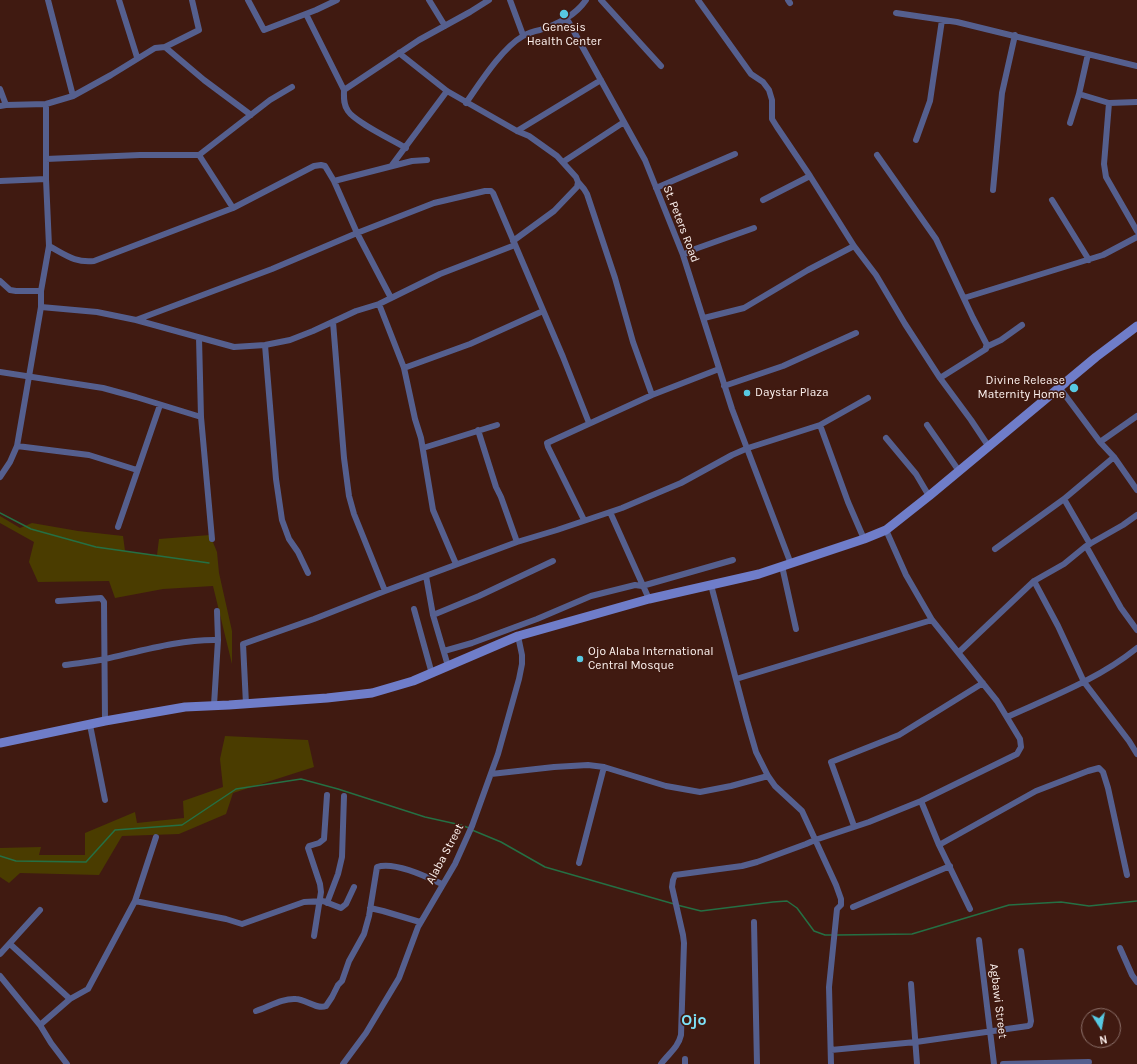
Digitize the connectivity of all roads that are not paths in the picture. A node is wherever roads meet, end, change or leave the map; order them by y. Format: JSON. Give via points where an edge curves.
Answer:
{"nodes":[{"id":1,"x":48,"y":0,"type":"edge"},
{"id":2,"x":119,"y":0,"type":"edge"},
{"id":3,"x":192,"y":0,"type":"edge"},
{"id":4,"x":248,"y":0,"type":"edge"},
{"id":5,"x":337,"y":0,"type":"edge"},
{"id":6,"x":429,"y":0,"type":"edge"},
{"id":7,"x":489,"y":0,"type":"edge"},
{"id":8,"x":510,"y":0,"type":"edge"},
{"id":9,"x":586,"y":0,"type":"edge"},
{"id":10,"x":602,"y":0,"type":"edge"},
{"id":11,"x":698,"y":0,"type":"edge"},
{"id":12,"x":326,"y":2,"type":"edge"},
{"id":13,"x":896,"y":13,"type":"dead end"},
{"id":14,"x":306,"y":14,"type":"junction"},
{"id":15,"x":567,"y":18,"type":"junction"},
{"id":16,"x":942,"y":20,"type":"junction"},
{"id":17,"x":445,"y":26,"type":"junction"},
{"id":18,"x":523,"y":35,"type":"junction"},
{"id":19,"x":1015,"y":36,"type":"junction"},
{"id":20,"x":165,"y":47,"type":"junction"},
{"id":21,"x":399,"y":53,"type":"junction"},
{"id":22,"x":1088,"y":54,"type":"junction"},
{"id":23,"x":137,"y":58,"type":"junction"},
{"id":24,"x":661,"y":66,"type":"dead end"},
{"id":25,"x":1137,"y":66,"type":"edge"},
{"id":26,"x":601,"y":80,"type":"junction"},
{"id":27,"x":292,"y":87,"type":"dead end"},
{"id":28,"x":0,"y":89,"type":"edge"},
{"id":29,"x":344,"y":90,"type":"junction"},
{"id":30,"x":447,"y":91,"type":"junction"},
{"id":31,"x":1079,"y":94,"type":"junction"},
{"id":32,"x":73,"y":96,"type":"junction"},
{"id":33,"x":1137,"y":102,"type":"edge"},
{"id":34,"x":466,"y":103,"type":"junction"},
{"id":35,"x":1109,"y":103,"type":"junction"},
{"id":36,"x":46,"y":104,"type":"junction"},
{"id":37,"x":3,"y":105,"type":"edge"},
{"id":38,"x":251,"y":115,"type":"junction"},
{"id":39,"x":624,"y":122,"type":"junction"},
{"id":40,"x":1070,"y":123,"type":"dead end"},
{"id":41,"x":517,"y":131,"type":"junction"},
{"id":42,"x":916,"y":140,"type":"dead end"},
{"id":43,"x":406,"y":148,"type":"junction"},
{"id":44,"x":735,"y":154,"type":"dead end"},
{"id":45,"x":199,"y":155,"type":"junction"},
{"id":46,"x":877,"y":155,"type":"dead end"},
{"id":47,"x":46,"y":159,"type":"junction"},
{"id":48,"x":427,"y":160,"type":"dead end"},
{"id":49,"x":563,"y":162,"type":"junction"},
{"id":50,"x":392,"y":165,"type":"junction"},
{"id":51,"x":810,"y":176,"type":"junction"},
{"id":52,"x":46,"y":179,"type":"junction"},
{"id":53,"x":0,"y":181,"type":"edge"},
{"id":54,"x":334,"y":181,"type":"junction"},
{"id":55,"x":578,"y":182,"type":"junction"},
{"id":56,"x":656,"y":188,"type":"junction"},
{"id":57,"x":993,"y":190,"type":"dead end"},
{"id":58,"x":763,"y":200,"type":"dead end"},
{"id":59,"x":1052,"y":200,"type":"dead end"},
{"id":60,"x":233,"y":208,"type":"junction"},
{"id":61,"x":754,"y":228,"type":"dead end"},
{"id":62,"x":1137,"y":231,"type":"edge"},
{"id":63,"x":357,"y":233,"type":"junction"},
{"id":64,"x":1137,"y":237,"type":"edge"},
{"id":65,"x":514,"y":243,"type":"junction"},
{"id":66,"x":50,"y":246,"type":"junction"},
{"id":67,"x":854,"y":246,"type":"junction"},
{"id":68,"x":683,"y":255,"type":"junction"},
{"id":69,"x":1089,"y":260,"type":"junction"},
{"id":70,"x":0,"y":281,"type":"edge"},
{"id":71,"x":41,"y":291,"type":"junction"},
{"id":72,"x":391,"y":298,"type":"junction"},
{"id":73,"x":964,"y":298,"type":"junction"},
{"id":74,"x":379,"y":304,"type":"junction"},
{"id":75,"x":41,"y":307,"type":"junction"},
{"id":76,"x":543,"y":311,"type":"junction"},
{"id":77,"x":704,"y":318,"type":"junction"},
{"id":78,"x":136,"y":320,"type":"junction"},
{"id":79,"x":332,"y":322,"type":"junction"},
{"id":80,"x":1022,"y":325,"type":"dead end"},
{"id":81,"x":1137,"y":326,"type":"edge"},
{"id":82,"x":856,"y":333,"type":"dead end"},
{"id":83,"x":199,"y":338,"type":"junction"},
{"id":84,"x":266,"y":345,"type":"junction"},
{"id":85,"x":986,"y":347,"type":"junction"},
{"id":86,"x":404,"y":368,"type":"junction"},
{"id":87,"x":719,"y":369,"type":"junction"},
{"id":88,"x":0,"y":372,"type":"edge"},
{"id":89,"x":29,"y":377,"type":"junction"},
{"id":90,"x":940,"y":378,"type":"junction"},
{"id":91,"x":724,"y":386,"type":"junction"},
{"id":92,"x":1059,"y":387,"type":"junction"},
{"id":93,"x":652,"y":395,"type":"junction"},
{"id":94,"x":868,"y":398,"type":"dead end"},
{"id":95,"x":160,"y":405,"type":"junction"},
{"id":96,"x":1137,"y":416,"type":"edge"},
{"id":97,"x":201,"y":417,"type":"junction"},
{"id":98,"x":589,"y":423,"type":"junction"},
{"id":99,"x":497,"y":425,"type":"dead end"},
{"id":100,"x":820,"y":425,"type":"junction"},
{"id":101,"x":927,"y":425,"type":"dead end"},
{"id":102,"x":478,"y":430,"type":"junction"},
{"id":103,"x":886,"y":438,"type":"dead end"},
{"id":104,"x":1100,"y":442,"type":"junction"},
{"id":105,"x":18,"y":446,"type":"junction"},
{"id":106,"x":989,"y":446,"type":"junction"},
{"id":107,"x":423,"y":448,"type":"junction"},
{"id":108,"x":748,"y":448,"type":"junction"},
{"id":109,"x":1114,"y":457,"type":"junction"},
{"id":110,"x":137,"y":470,"type":"junction"},
{"id":111,"x":959,"y":471,"type":"junction"},
{"id":112,"x":0,"y":477,"type":"edge"},
{"id":113,"x":1137,"y":490,"type":"edge"},
{"id":114,"x":929,"y":496,"type":"junction"},
{"id":115,"x":1064,"y":498,"type":"junction"},
{"id":116,"x":610,"y":512,"type":"junction"},
{"id":117,"x":1137,"y":515,"type":"edge"},
{"id":118,"x":584,"y":520,"type":"junction"},
{"id":119,"x":118,"y":527,"type":"dead end"},
{"id":120,"x":886,"y":530,"type":"junction"},
{"id":121,"x":212,"y":539,"type":"dead end"},
{"id":122,"x":864,"y":539,"type":"junction"},
{"id":123,"x":517,"y":542,"type":"junction"},
{"id":124,"x":1088,"y":545,"type":"junction"},
{"id":125,"x":995,"y":550,"type":"dead end"},
{"id":126,"x":733,"y":560,"type":"dead end"},
{"id":127,"x":553,"y":562,"type":"dead end"},
{"id":128,"x":456,"y":564,"type":"junction"},
{"id":129,"x":787,"y":565,"type":"junction"},
{"id":130,"x":308,"y":573,"type":"dead end"},
{"id":131,"x":426,"y":576,"type":"junction"},
{"id":132,"x":1034,"y":581,"type":"junction"},
{"id":133,"x":711,"y":585,"type":"junction"},
{"id":134,"x":642,"y":586,"type":"junction"},
{"id":135,"x":385,"y":591,"type":"junction"},
{"id":136,"x":648,"y":599,"type":"junction"},
{"id":137,"x":58,"y":601,"type":"dead end"},
{"id":138,"x":414,"y":609,"type":"dead end"},
{"id":139,"x":217,"y":611,"type":"dead end"},
{"id":140,"x":433,"y":615,"type":"junction"},
{"id":141,"x":932,"y":620,"type":"junction"},
{"id":142,"x":796,"y":629,"type":"dead end"},
{"id":143,"x":1137,"y":630,"type":"edge"},
{"id":144,"x":518,"y":636,"type":"junction"},
{"id":145,"x":218,"y":640,"type":"junction"},
{"id":146,"x":1137,"y":648,"type":"edge"},
{"id":147,"x":444,"y":651,"type":"junction"},
{"id":148,"x":959,"y":652,"type":"junction"},
{"id":149,"x":104,"y":660,"type":"junction"},
{"id":150,"x":65,"y":665,"type":"dead end"},
{"id":151,"x":448,"y":666,"type":"junction"},
{"id":152,"x":432,"y":674,"type":"junction"},
{"id":153,"x":736,"y":679,"type":"junction"},
{"id":154,"x":1084,"y":682,"type":"junction"},
{"id":155,"x":983,"y":683,"type":"junction"},
{"id":156,"x":246,"y":704,"type":"junction"},
{"id":157,"x":216,"y":705,"type":"junction"},
{"id":158,"x":1007,"y":717,"type":"junction"},
{"id":159,"x":105,"y":721,"type":"junction"},
{"id":160,"x":90,"y":724,"type":"junction"},
{"id":161,"x":0,"y":743,"type":"edge"},
{"id":162,"x":1137,"y":754,"type":"edge"},
{"id":163,"x":604,"y":767,"type":"junction"},
{"id":164,"x":491,"y":774,"type":"junction"},
{"id":165,"x":768,"y":776,"type":"junction"},
{"id":166,"x":327,"y":795,"type":"dead end"},
{"id":167,"x":344,"y":796,"type":"dead end"},
{"id":168,"x":105,"y":800,"type":"dead end"},
{"id":169,"x":921,"y":802,"type":"junction"},
{"id":170,"x":854,"y":826,"type":"junction"},
{"id":171,"x":156,"y":837,"type":"dead end"},
{"id":172,"x":815,"y":840,"type":"junction"},
{"id":173,"x":939,"y":844,"type":"junction"},
{"id":174,"x":579,"y":863,"type":"dead end"},
{"id":175,"x":950,"y":866,"type":"junction"},
{"id":176,"x":1127,"y":875,"type":"dead end"},
{"id":177,"x":442,"y":884,"type":"junction"},
{"id":178,"x":354,"y":887,"type":"dead end"},
{"id":179,"x":135,"y":901,"type":"junction"},
{"id":180,"x":324,"y":902,"type":"junction"},
{"id":181,"x":853,"y":907,"type":"dead end"},
{"id":182,"x":370,"y":908,"type":"junction"},
{"id":183,"x":970,"y":909,"type":"dead end"},
{"id":184,"x":40,"y":910,"type":"dead end"},
{"id":185,"x":420,"y":922,"type":"junction"},
{"id":186,"x":754,"y":922,"type":"dead end"},
{"id":187,"x":314,"y":936,"type":"dead end"},
{"id":188,"x":979,"y":940,"type":"dead end"},
{"id":189,"x":10,"y":944,"type":"junction"},
{"id":190,"x":1120,"y":948,"type":"dead end"},
{"id":191,"x":1021,"y":951,"type":"dead end"},
{"id":192,"x":0,"y":954,"type":"edge"},
{"id":193,"x":0,"y":976,"type":"edge"},
{"id":194,"x":1137,"y":982,"type":"edge"},
{"id":195,"x":911,"y":984,"type":"dead end"},
{"id":196,"x":70,"y":999,"type":"junction"},
{"id":197,"x":256,"y":1011,"type":"dead end"},
{"id":198,"x":40,"y":1025,"type":"junction"},
{"id":199,"x":991,"y":1032,"type":"junction"},
{"id":200,"x":916,"y":1042,"type":"junction"},
{"id":201,"x":831,"y":1050,"type":"junction"},
{"id":202,"x":64,"y":1062,"type":"edge"},
{"id":203,"x":1089,"y":1062,"type":"dead end"},
{"id":204,"x":343,"y":1064,"type":"edge"},
{"id":205,"x":661,"y":1064,"type":"edge"},
{"id":206,"x":757,"y":1064,"type":"edge"},
{"id":207,"x":831,"y":1064,"type":"edge"},
{"id":208,"x":917,"y":1064,"type":"edge"},
{"id":209,"x":994,"y":1064,"type":"edge"},
{"id":210,"x":1003,"y":1064,"type":"edge"}],
"edges":[{"from":1,"to":32,"type":"street"},
{"from":2,"to":23,"type":"street"},
{"from":3,"to":20,"type":"street","via":[[199,30]]},
{"from":4,"to":14,"type":"street","via":[[264,30]]},
{"from":5,"to":12,"type":"street"},
{"from":6,"to":17,"type":"street"},
{"from":7,"to":17,"type":"street"},
{"from":8,"to":18,"type":"street"},
{"from":9,"to":15,"type":"street"},
{"from":10,"to":24,"type":"street"},
{"from":11,"to":51,"type":"street","via":[[751,74],[763,82],[772,100],[772,119]]},
{"from":12,"to":14,"type":"street"},
{"from":13,"to":16,"type":"street"},
{"from":14,"to":29,"type":"street"},
{"from":15,"to":18,"type":"street"},
{"from":15,"to":26,"type":"street","name":"St. Peters Road"},
{"from":16,"to":19,"type":"street"},
{"from":16,"to":42,"type":"street","via":[[930,101]]},
{"from":17,"to":21,"type":"street"},
{"from":18,"to":34,"type":"street","via":[[494,65]]},
{"from":19,"to":22,"type":"street"},
{"from":19,"to":57,"type":"street","via":[[1002,93]]},
{"from":20,"to":23,"type":"street","via":[[155,48]]},
{"from":20,"to":38,"type":"street"},
{"from":21,"to":29,"type":"street"},
{"from":21,"to":30,"type":"street"},
{"from":22,"to":25,"type":"street"},
{"from":22,"to":31,"type":"street"},
{"from":23,"to":32,"type":"street"},
{"from":26,"to":39,"type":"street","name":"St. Peters Road"},
{"from":26,"to":41,"type":"street"},
{"from":27,"to":38,"type":"street"},
{"from":28,"to":37,"type":"street"},
{"from":29,"to":43,"type":"street","via":[[344,102],[348,111]]},
{"from":30,"to":34,"type":"street"},
{"from":30,"to":43,"type":"street"},
{"from":31,"to":35,"type":"street"},
{"from":31,"to":40,"type":"street"},
{"from":32,"to":36,"type":"street"},
{"from":33,"to":35,"type":"street"},
{"from":34,"to":41,"type":"street"},
{"from":35,"to":62,"type":"street","via":[[1104,164],[1106,178]]},
{"from":36,"to":37,"type":"street"},
{"from":36,"to":47,"type":"street"},
{"from":38,"to":45,"type":"street"},
{"from":39,"to":49,"type":"street"},
{"from":39,"to":56,"type":"street","name":"St. Peters Road","via":[[645,160]]},
{"from":41,"to":49,"type":"street","via":[[529,136]]},
{"from":43,"to":50,"type":"street"},
{"from":44,"to":56,"type":"street"},
{"from":45,"to":47,"type":"street"},
{"from":45,"to":60,"type":"street"},
{"from":46,"to":73,"type":"street","via":[[936,239]]},
{"from":47,"to":52,"type":"street"},
{"from":48,"to":50,"type":"street"},
{"from":49,"to":55,"type":"street"},
{"from":50,"to":54,"type":"street"},
{"from":51,"to":58,"type":"street"},
{"from":51,"to":67,"type":"street"},
{"from":52,"to":53,"type":"street"},
{"from":52,"to":66,"type":"street"},
{"from":54,"to":60,"type":"street","via":[[325,166],[314,166]]},
{"from":54,"to":63,"type":"street"},
{"from":55,"to":65,"type":"street","via":[[577,187],[554,211]]},
{"from":55,"to":93,"type":"street","via":[[587,194]]},
{"from":56,"to":68,"type":"street","name":"St. Peters Road"},
{"from":59,"to":69,"type":"street"},
{"from":60,"to":66,"type":"street","via":[[94,261],[76,260]]},
{"from":61,"to":68,"type":"street"},
{"from":63,"to":65,"type":"street","via":[[434,203],[491,191]]},
{"from":63,"to":72,"type":"street"},
{"from":63,"to":78,"type":"street","via":[[272,269]]},
{"from":64,"to":69,"type":"street"},
{"from":65,"to":72,"type":"street"},
{"from":65,"to":76,"type":"street"},
{"from":66,"to":71,"type":"street"},
{"from":67,"to":77,"type":"street","via":[[744,308]]},
{"from":67,"to":90,"type":"street","via":[[876,275]]},
{"from":68,"to":77,"type":"street","name":"St. Peters Road"},
{"from":69,"to":73,"type":"street"},
{"from":70,"to":71,"type":"street","via":[[10,290]]},
{"from":71,"to":75,"type":"street"},
{"from":72,"to":74,"type":"street"},
{"from":73,"to":85,"type":"street"},
{"from":74,"to":79,"type":"street"},
{"from":74,"to":86,"type":"street"},
{"from":75,"to":78,"type":"street","via":[[97,312]]},
{"from":75,"to":89,"type":"street"},
{"from":76,"to":86,"type":"street","via":[[470,344]]},
{"from":76,"to":98,"type":"street"},
{"from":77,"to":87,"type":"street","name":"St. Peters Road"},
{"from":78,"to":83,"type":"street"},
{"from":79,"to":84,"type":"street","via":[[290,340]]},
{"from":79,"to":135,"type":"street","via":[[349,496]]},
{"from":80,"to":85,"type":"street"},
{"from":81,"to":92,"type":"main road"},
{"from":82,"to":91,"type":"street","via":[[783,366]]},
{"from":83,"to":84,"type":"street","via":[[234,347]]},
{"from":83,"to":97,"type":"street"},
{"from":84,"to":130,"type":"street","via":[[276,479],[282,520],[289,539]]},
{"from":85,"to":90,"type":"street"},
{"from":86,"to":107,"type":"street"},
{"from":87,"to":91,"type":"street","name":"St. Peters Road"},
{"from":87,"to":93,"type":"street"},
{"from":88,"to":89,"type":"street"},
{"from":89,"to":95,"type":"street","via":[[103,388]]},
{"from":89,"to":105,"type":"street"},
{"from":90,"to":106,"type":"street"},
{"from":91,"to":108,"type":"street","name":"St. Peters Road"},
{"from":92,"to":104,"type":"street"},
{"from":92,"to":106,"type":"main road"},
{"from":93,"to":98,"type":"street"},
{"from":94,"to":100,"type":"street"},
{"from":95,"to":97,"type":"street"},
{"from":95,"to":110,"type":"street"},
{"from":96,"to":104,"type":"street"},
{"from":97,"to":121,"type":"street"},
{"from":98,"to":118,"type":"street","via":[[547,443]]},
{"from":99,"to":102,"type":"street"},
{"from":100,"to":108,"type":"street"},
{"from":100,"to":122,"type":"street"},
{"from":101,"to":111,"type":"street"},
{"from":102,"to":107,"type":"street"},
{"from":102,"to":123,"type":"street"},
{"from":103,"to":114,"type":"street","via":[[916,474]]},
{"from":104,"to":109,"type":"street"},
{"from":105,"to":110,"type":"street","via":[[89,455]]},
{"from":105,"to":112,"type":"street"},
{"from":106,"to":111,"type":"main road"},
{"from":107,"to":128,"type":"street","via":[[433,510]]},
{"from":108,"to":116,"type":"street","via":[[681,483]]},
{"from":108,"to":129,"type":"street","name":"St. Peters Road"},
{"from":109,"to":113,"type":"street"},
{"from":109,"to":115,"type":"street"},
{"from":110,"to":119,"type":"street"},
{"from":111,"to":114,"type":"main road"},
{"from":114,"to":120,"type":"main road"},
{"from":115,"to":124,"type":"street"},
{"from":115,"to":125,"type":"street"},
{"from":116,"to":118,"type":"street"},
{"from":116,"to":134,"type":"street"},
{"from":117,"to":124,"type":"street"},
{"from":118,"to":123,"type":"street"},
{"from":120,"to":122,"type":"main road"},
{"from":120,"to":141,"type":"street","via":[[906,575]]},
{"from":122,"to":129,"type":"main road"},
{"from":123,"to":128,"type":"street"},
{"from":124,"to":132,"type":"street","via":[[1064,564]]},
{"from":124,"to":143,"type":"street","via":[[1121,608]]},
{"from":126,"to":134,"type":"street"},
{"from":127,"to":140,"type":"street"},
{"from":128,"to":131,"type":"street"},
{"from":129,"to":133,"type":"main road"},
{"from":129,"to":142,"type":"street","name":"St. Peters Road"},
{"from":131,"to":135,"type":"street"},
{"from":131,"to":140,"type":"street"},
{"from":132,"to":148,"type":"street"},
{"from":132,"to":154,"type":"street"},
{"from":133,"to":136,"type":"main road"},
{"from":133,"to":153,"type":"street"},
{"from":134,"to":136,"type":"street"},
{"from":134,"to":147,"type":"street","via":[[635,585],[591,596],[537,619]]},
{"from":135,"to":156,"type":"street","via":[[243,644]]},
{"from":136,"to":144,"type":"main road"},
{"from":137,"to":149,"type":"street","via":[[103,599]]},
{"from":138,"to":152,"type":"street"},
{"from":139,"to":145,"type":"street"},
{"from":140,"to":147,"type":"street"},
{"from":141,"to":148,"type":"street"},
{"from":141,"to":153,"type":"street"},
{"from":144,"to":151,"type":"main road"},
{"from":144,"to":164,"type":"street","name":"Alaba Street","via":[[522,664],[502,743]]},
{"from":145,"to":149,"type":"street","via":[[196,641]]},
{"from":145,"to":157,"type":"street"},
{"from":146,"to":154,"type":"street"},
{"from":147,"to":151,"type":"street"},
{"from":148,"to":155,"type":"street"},
{"from":149,"to":150,"type":"street"},
{"from":149,"to":159,"type":"street"},
{"from":151,"to":152,"type":"main road"},
{"from":152,"to":156,"type":"main road","via":[[372,693]]},
{"from":153,"to":165,"type":"street","via":[[756,752]]},
{"from":154,"to":158,"type":"street"},
{"from":154,"to":162,"type":"street"},
{"from":155,"to":158,"type":"street"},
{"from":155,"to":170,"type":"street","via":[[899,735],[831,762]]},
{"from":156,"to":157,"type":"main road"},
{"from":157,"to":159,"type":"main road","via":[[185,707]]},
{"from":158,"to":169,"type":"street","via":[[1020,738],[1018,754]]},
{"from":159,"to":160,"type":"main road"},
{"from":160,"to":161,"type":"main road"},
{"from":160,"to":168,"type":"street"},
{"from":163,"to":164,"type":"street","via":[[554,767]]},
{"from":163,"to":165,"type":"street","via":[[666,786],[700,792]]},
{"from":163,"to":174,"type":"street"},
{"from":164,"to":177,"type":"street","name":"Alaba Street","via":[[471,829],[455,864]]},
{"from":165,"to":172,"type":"street","via":[[802,811]]},
{"from":166,"to":180,"type":"street","via":[[324,839],[308,848]]},
{"from":167,"to":180,"type":"street","via":[[342,857],[338,874]]},
{"from":169,"to":170,"type":"street"},
{"from":169,"to":173,"type":"street"},
{"from":170,"to":172,"type":"street"},
{"from":171,"to":179,"type":"street"},
{"from":172,"to":201,"type":"street","via":[[841,899],[841,905],[837,909],[829,987]]},
{"from":172,"to":205,"type":"street","via":[[742,866],[675,875],[672,887],[684,943],[681,1035],[679,1044]]},
{"from":173,"to":175,"type":"street"},
{"from":173,"to":176,"type":"street","via":[[1036,791],[1099,768],[1103,772],[1108,788]]},
{"from":175,"to":181,"type":"street"},
{"from":175,"to":183,"type":"street"},
{"from":177,"to":182,"type":"street","via":[[411,870],[380,866],[376,870]]},
{"from":177,"to":185,"type":"street","name":"Alaba Street"},
{"from":178,"to":180,"type":"street","via":[[343,907],[337,908]]},
{"from":179,"to":180,"type":"street","via":[[226,918],[242,924],[304,902]]},
{"from":179,"to":196,"type":"street","via":[[88,990]]},
{"from":180,"to":187,"type":"street"},
{"from":182,"to":185,"type":"street"},
{"from":182,"to":197,"type":"street","via":[[362,938],[349,961],[342,981],[326,1006],[320,1007],[302,1000],[290,999]]},
{"from":184,"to":189,"type":"street"},
{"from":185,"to":204,"type":"street","name":"Alaba Street","via":[[399,978],[366,1033]]},
{"from":186,"to":206,"type":"street"},
{"from":188,"to":199,"type":"street","name":"Agbawi Street"},
{"from":189,"to":192,"type":"street"},
{"from":189,"to":196,"type":"street"},
{"from":190,"to":194,"type":"street"},
{"from":191,"to":199,"type":"street","via":[[1030,1025]]},
{"from":193,"to":198,"type":"street"},
{"from":195,"to":200,"type":"street"},
{"from":196,"to":198,"type":"street"},
{"from":198,"to":202,"type":"street"},
{"from":199,"to":200,"type":"street"},
{"from":199,"to":209,"type":"street","name":"Agbawi Street"},
{"from":200,"to":201,"type":"street"},
{"from":200,"to":208,"type":"street"},
{"from":201,"to":207,"type":"street"},
{"from":203,"to":210,"type":"street"}]}
